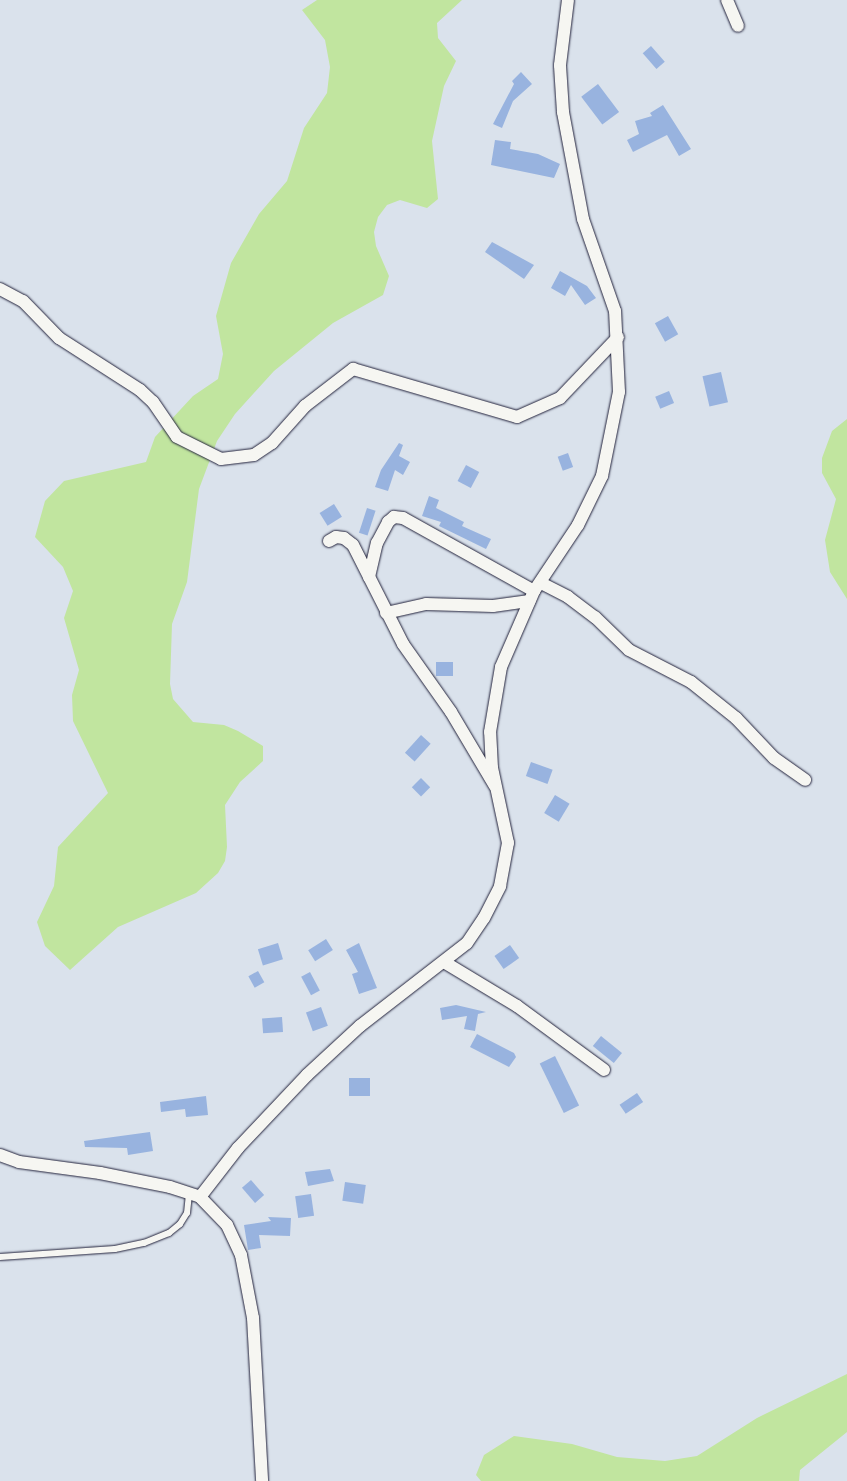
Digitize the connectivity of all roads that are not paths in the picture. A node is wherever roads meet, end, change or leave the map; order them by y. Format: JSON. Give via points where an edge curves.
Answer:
{"nodes":[{"id":1,"x":568,"y":0,"type":"edge"},
{"id":2,"x":727,"y":0,"type":"edge"},
{"id":3,"x":738,"y":26,"type":"dead end"},
{"id":4,"x":0,"y":289,"type":"edge"},
{"id":5,"x":618,"y":337,"type":"junction"},
{"id":6,"x":329,"y":541,"type":"dead end"},
{"id":7,"x":370,"y":580,"type":"junction"},
{"id":8,"x":535,"y":592,"type":"junction"},
{"id":9,"x":386,"y":613,"type":"junction"},
{"id":10,"x":805,"y":780,"type":"dead end"},
{"id":11,"x":497,"y":789,"type":"junction"},
{"id":12,"x":444,"y":962,"type":"junction"},
{"id":13,"x":604,"y":1070,"type":"dead end"},
{"id":14,"x":0,"y":1155,"type":"edge"},
{"id":15,"x":195,"y":1195,"type":"junction"},
{"id":16,"x":0,"y":1257,"type":"edge"},
{"id":17,"x":262,"y":1481,"type":"edge"}],
"edges":[{"from":1,"to":5,"type":"street","via":[[560,66],[563,112],[583,219],[612,302]]},
{"from":2,"to":3,"type":"street"},
{"from":4,"to":5,"type":"street","via":[[22,301],[60,338],[140,390],[153,402],[177,437],[221,459],[254,455],[272,443],[305,406],[353,369],[517,417],[560,398]]},
{"from":5,"to":8,"type":"street","via":[[619,392],[602,476],[578,525]]},
{"from":6,"to":7,"type":"street","via":[[344,538],[352,545]]},
{"from":7,"to":8,"type":"street","via":[[368,569],[377,543],[394,517],[403,518]]},
{"from":7,"to":9,"type":"street"},
{"from":8,"to":9,"type":"street","via":[[493,606],[426,604]]},
{"from":8,"to":10,"type":"street","via":[[568,597],[595,617],[629,650],[691,682],[736,718],[774,758]]},
{"from":8,"to":11,"type":"street","via":[[501,667],[493,703],[490,732]]},
{"from":9,"to":11,"type":"street"},
{"from":11,"to":12,"type":"street","via":[[508,843],[500,886],[467,943]]},
{"from":12,"to":13,"type":"street","via":[[517,1006]]},
{"from":12,"to":15,"type":"street","via":[[360,1026],[307,1075]]},
{"from":14,"to":15,"type":"street","via":[[19,1162],[100,1173]]},
{"from":15,"to":16,"type":"lane","via":[[180,1224],[169,1233],[144,1243],[115,1249]]},
{"from":15,"to":17,"type":"street","via":[[227,1225],[241,1255],[254,1318]]}]}
